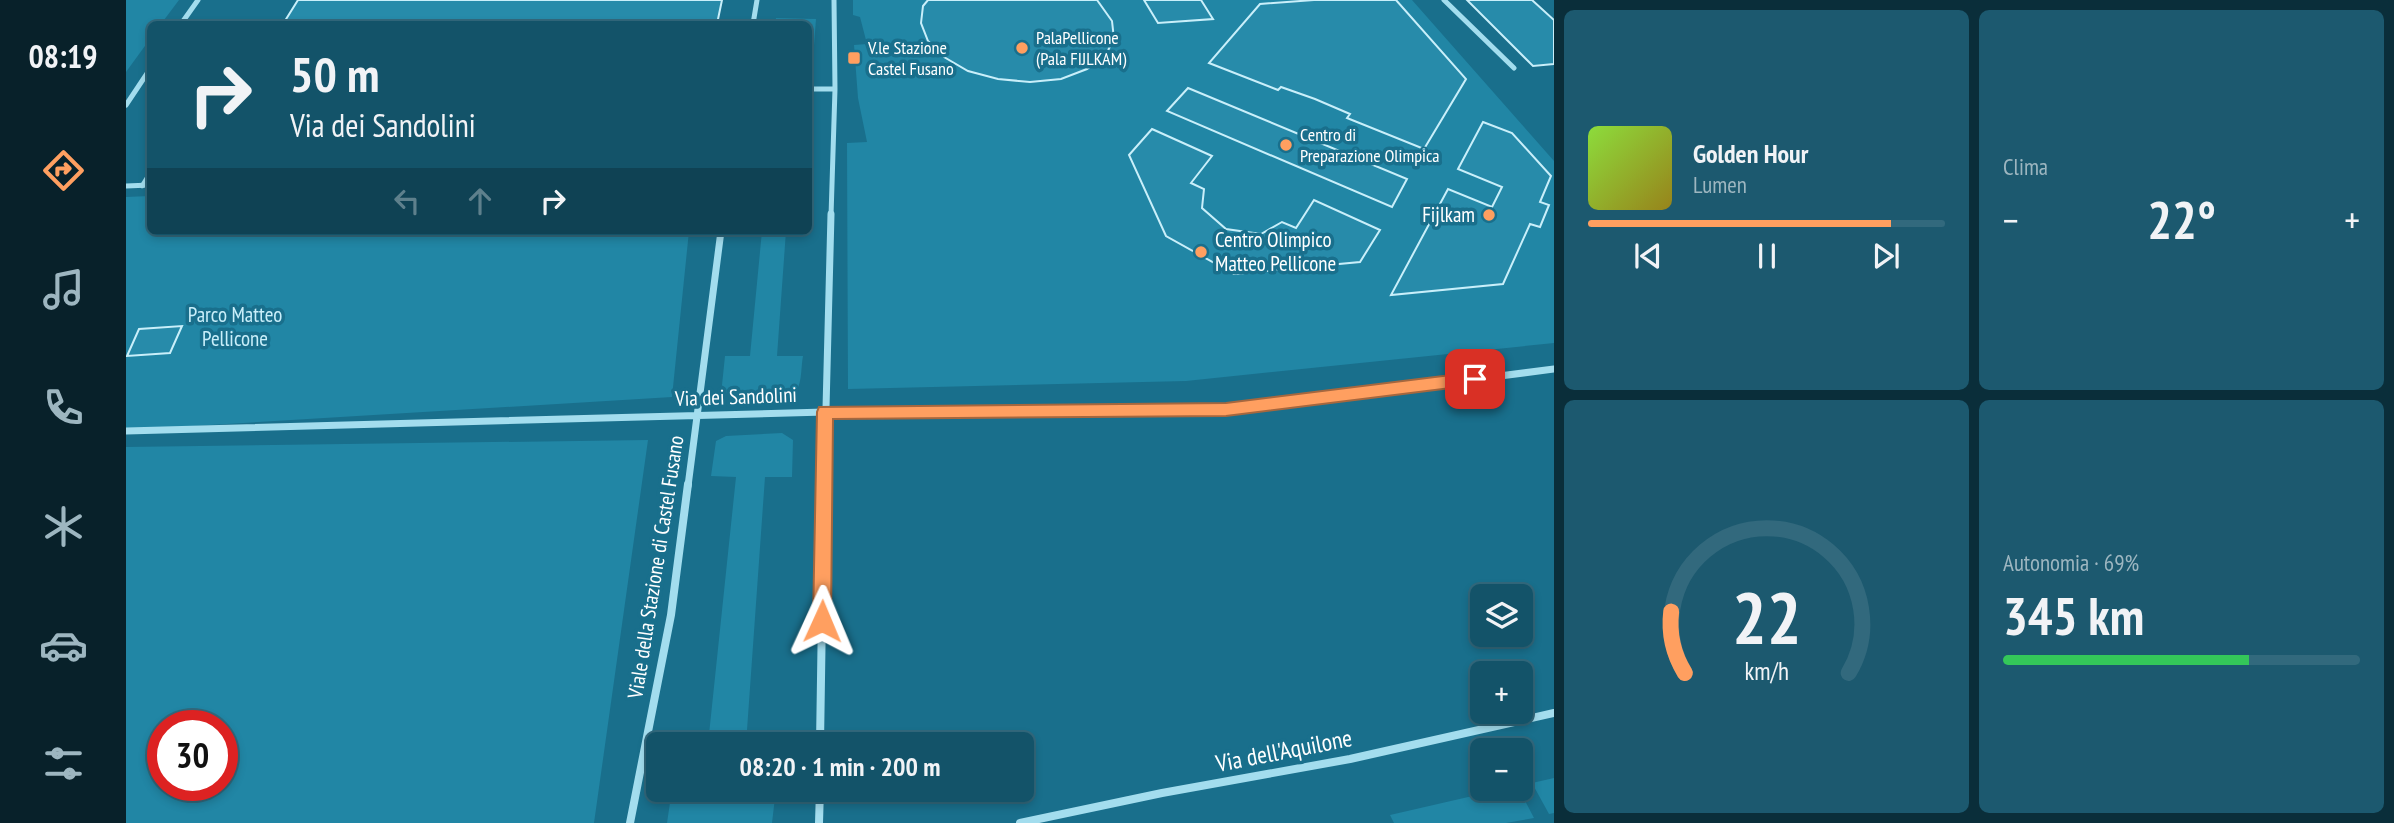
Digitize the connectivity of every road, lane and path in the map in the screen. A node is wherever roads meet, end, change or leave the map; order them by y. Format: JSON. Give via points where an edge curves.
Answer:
{"nodes":[{"id":1,"x":198,"y":0,"type":"edge"},
{"id":2,"x":757,"y":0,"type":"edge"},
{"id":3,"x":834,"y":0,"type":"edge"},
{"id":4,"x":1444,"y":0,"type":"edge"},
{"id":5,"x":183,"y":21,"type":"edge"},
{"id":6,"x":754,"y":21,"type":"edge"},
{"id":7,"x":1514,"y":68,"type":"dead end"},
{"id":8,"x":147,"y":74,"type":"edge"},
{"id":9,"x":812,"y":89,"type":"edge"},
{"id":10,"x":835,"y":89,"type":"junction"},
{"id":11,"x":126,"y":105,"type":"edge"},
{"id":12,"x":147,"y":178,"type":"edge"},
{"id":13,"x":147,"y":185,"type":"edge"},
{"id":14,"x":126,"y":186,"type":"edge"},
{"id":15,"x":142,"y":186,"type":"junction"},
{"id":16,"x":720,"y":235,"type":"edge"},
{"id":17,"x":1554,"y":369,"type":"edge"},
{"id":18,"x":825,"y":412,"type":"junction"},
{"id":19,"x":696,"y":416,"type":"junction"},
{"id":20,"x":126,"y":431,"type":"edge"},
{"id":21,"x":1554,"y":713,"type":"edge"},
{"id":22,"x":820,"y":732,"type":"edge"},
{"id":23,"x":820,"y":802,"type":"edge"},
{"id":24,"x":630,"y":823,"type":"edge"},
{"id":25,"x":819,"y":823,"type":"edge"},
{"id":26,"x":1020,"y":823,"type":"edge"}],
"edges":[{"from":1,"to":5,"type":"street"},
{"from":2,"to":6,"type":"street"},
{"from":3,"to":10,"type":"street"},
{"from":4,"to":7,"type":"street"},
{"from":8,"to":11,"type":"street"},
{"from":9,"to":10,"type":"street"},
{"from":10,"to":18,"type":"street"},
{"from":12,"to":15,"type":"lane"},
{"from":13,"to":15,"type":"street"},
{"from":14,"to":15,"type":"street"},
{"from":16,"to":19,"type":"street","name":"Viale della Stazione di Castel Fusano"},
{"from":17,"to":18,"type":"street","name":"Via dei Sandolini","via":[[1226,409]]},
{"from":18,"to":19,"type":"street","name":"Via dei Sandolini"},
{"from":18,"to":22,"type":"street"},
{"from":19,"to":20,"type":"street","name":"Via dei Sandolini"},
{"from":19,"to":24,"type":"street","name":"Viale della Stazione di Castel Fusano","via":[[671,615]]},
{"from":21,"to":26,"type":"street","name":"Via dell'Aquilone","via":[[1350,759]]},
{"from":23,"to":25,"type":"street"}]}
